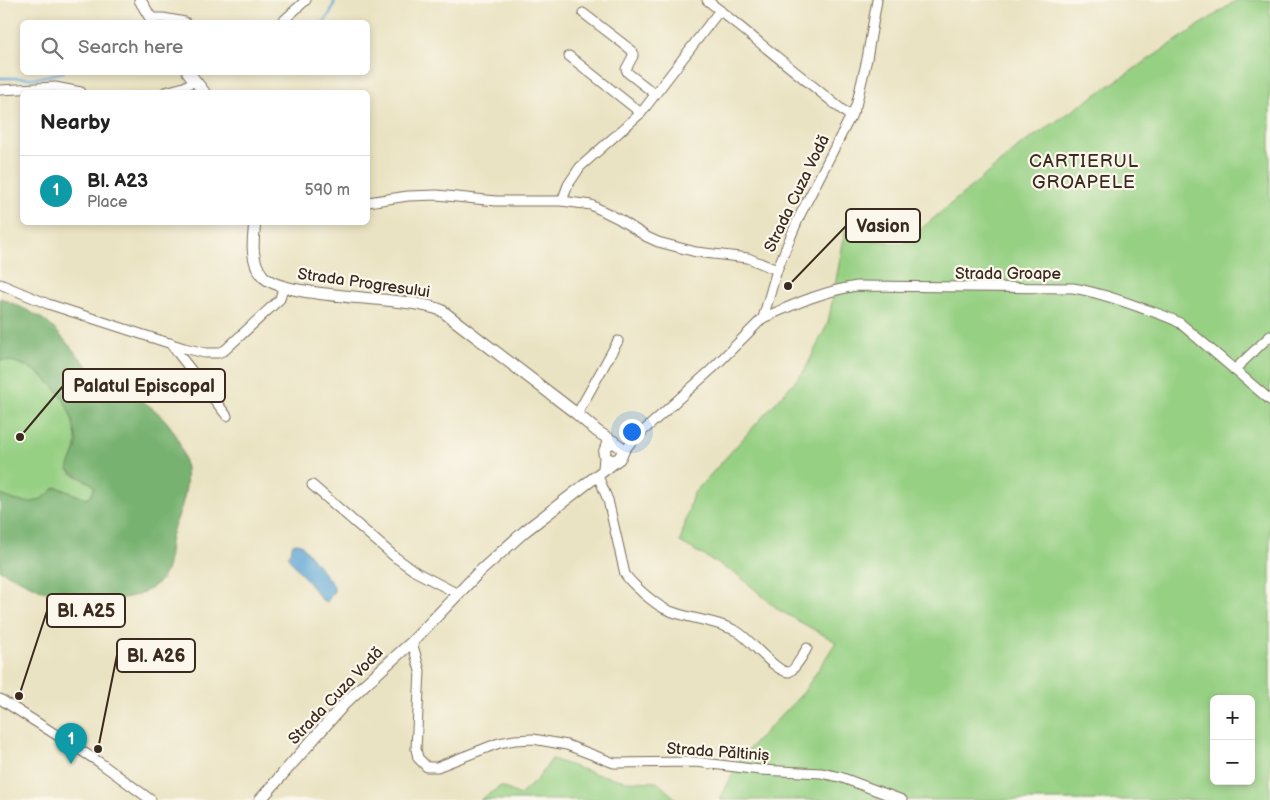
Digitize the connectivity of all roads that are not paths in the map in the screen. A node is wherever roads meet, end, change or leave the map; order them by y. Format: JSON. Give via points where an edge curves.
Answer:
{"nodes":[{"id":1,"x":140,"y":0,"type":"edge"},
{"id":2,"x":306,"y":0,"type":"edge"},
{"id":3,"x":707,"y":0,"type":"edge"},
{"id":4,"x":876,"y":0,"type":"edge"},
{"id":5,"x":720,"y":10,"type":"junction"},
{"id":6,"x":583,"y":13,"type":"dead end"},
{"id":7,"x":151,"y":20,"type":"edge"},
{"id":8,"x":174,"y":20,"type":"edge"},
{"id":9,"x":284,"y":20,"type":"edge"},
{"id":10,"x":569,"y":56,"type":"dead end"},
{"id":11,"x":191,"y":77,"type":"edge"},
{"id":12,"x":0,"y":90,"type":"edge"},
{"id":13,"x":71,"y":90,"type":"edge"},
{"id":14,"x":172,"y":90,"type":"edge"},
{"id":15,"x":202,"y":90,"type":"edge"},
{"id":16,"x":655,"y":94,"type":"junction"},
{"id":17,"x":641,"y":113,"type":"junction"},
{"id":18,"x":851,"y":117,"type":"junction"},
{"id":19,"x":562,"y":201,"type":"junction"},
{"id":20,"x":370,"y":202,"type":"edge"},
{"id":21,"x":255,"y":225,"type":"edge"},
{"id":22,"x":777,"y":270,"type":"junction"},
{"id":23,"x":0,"y":284,"type":"edge"},
{"id":24,"x":282,"y":287,"type":"junction"},
{"id":25,"x":763,"y":318,"type":"junction"},
{"id":26,"x":1270,"y":336,"type":"edge"},
{"id":27,"x":618,"y":341,"type":"dead end"},
{"id":28,"x":170,"y":343,"type":"junction"},
{"id":29,"x":1234,"y":370,"type":"junction"},
{"id":30,"x":1270,"y":400,"type":"edge"},
{"id":31,"x":577,"y":414,"type":"junction"},
{"id":32,"x":227,"y":416,"type":"dead end"},
{"id":33,"x":614,"y":451,"type":"junction"},
{"id":34,"x":601,"y":472,"type":"junction"},
{"id":35,"x":312,"y":485,"type":"dead end"},
{"id":36,"x":458,"y":594,"type":"junction"},
{"id":37,"x":412,"y":642,"type":"junction"},
{"id":38,"x":807,"y":648,"type":"dead end"},
{"id":39,"x":0,"y":699,"type":"edge"},
{"id":40,"x":147,"y":799,"type":"edge"},
{"id":41,"x":264,"y":799,"type":"edge"},
{"id":42,"x":902,"y":800,"type":"edge"}],
"edges":[{"from":1,"to":7,"type":"street"},
{"from":2,"to":9,"type":"street"},
{"from":3,"to":5,"type":"street"},
{"from":4,"to":18,"type":"street","name":"Strada Cuza Vodă","via":[[867,59]]},
{"from":5,"to":16,"type":"street"},
{"from":5,"to":18,"type":"street"},
{"from":6,"to":16,"type":"street","via":[[633,52],[626,69]]},
{"from":7,"to":8,"type":"street"},
{"from":10,"to":17,"type":"street"},
{"from":11,"to":14,"type":"street","via":[[184,87]]},
{"from":11,"to":15,"type":"street"},
{"from":12,"to":13,"type":"street","via":[[55,87]]},
{"from":16,"to":17,"type":"street"},
{"from":17,"to":19,"type":"street","via":[[580,167]]},
{"from":18,"to":22,"type":"street","name":"Strada Cuza Vodă","via":[[800,215]]},
{"from":19,"to":20,"type":"street","via":[[496,201],[436,195]]},
{"from":19,"to":22,"type":"street","via":[[600,208],[658,242],[704,253],[748,258]]},
{"from":21,"to":24,"type":"street","name":"Strada Progresului","via":[[256,266],[263,276]]},
{"from":22,"to":25,"type":"street","name":"Strada Cuza Vodă"},
{"from":23,"to":28,"type":"street","via":[[48,304]]},
{"from":24,"to":28,"type":"street","via":[[280,299],[225,350],[205,353]]},
{"from":24,"to":31,"type":"street","name":"Strada Progresului","via":[[441,310]]},
{"from":25,"to":29,"type":"street","name":"Strada Groape","via":[[815,296],[857,286],[1073,288],[1171,318]]},
{"from":25,"to":33,"type":"street","name":"Strada Cuza Vodă","via":[[632,441]]},
{"from":26,"to":29,"type":"street"},
{"from":27,"to":31,"type":"street"},
{"from":28,"to":32,"type":"street"},
{"from":29,"to":30,"type":"street","name":"Strada Groape"},
{"from":31,"to":33,"type":"street","name":"Strada Progresului"},
{"from":33,"to":34,"type":"street"},
{"from":34,"to":36,"type":"street","name":"Strada Cuza Vodă","via":[[494,557]]},
{"from":34,"to":38,"type":"street","via":[[626,574],[652,602],[675,613],[718,623],[737,632],[784,671],[793,670]]},
{"from":35,"to":36,"type":"street","via":[[395,557]]},
{"from":36,"to":37,"type":"street","name":"Strada Cuza Vodă"},
{"from":37,"to":41,"type":"street","name":"Strada Cuza Vodă","via":[[345,704]]},
{"from":37,"to":42,"type":"street","name":"Strada Păltiniș","via":[[420,671],[416,749],[418,758],[426,767],[437,767],[499,743],[533,739],[567,745],[614,763],[696,762],[821,773]]},
{"from":39,"to":40,"type":"street","via":[[99,762]]}]}
